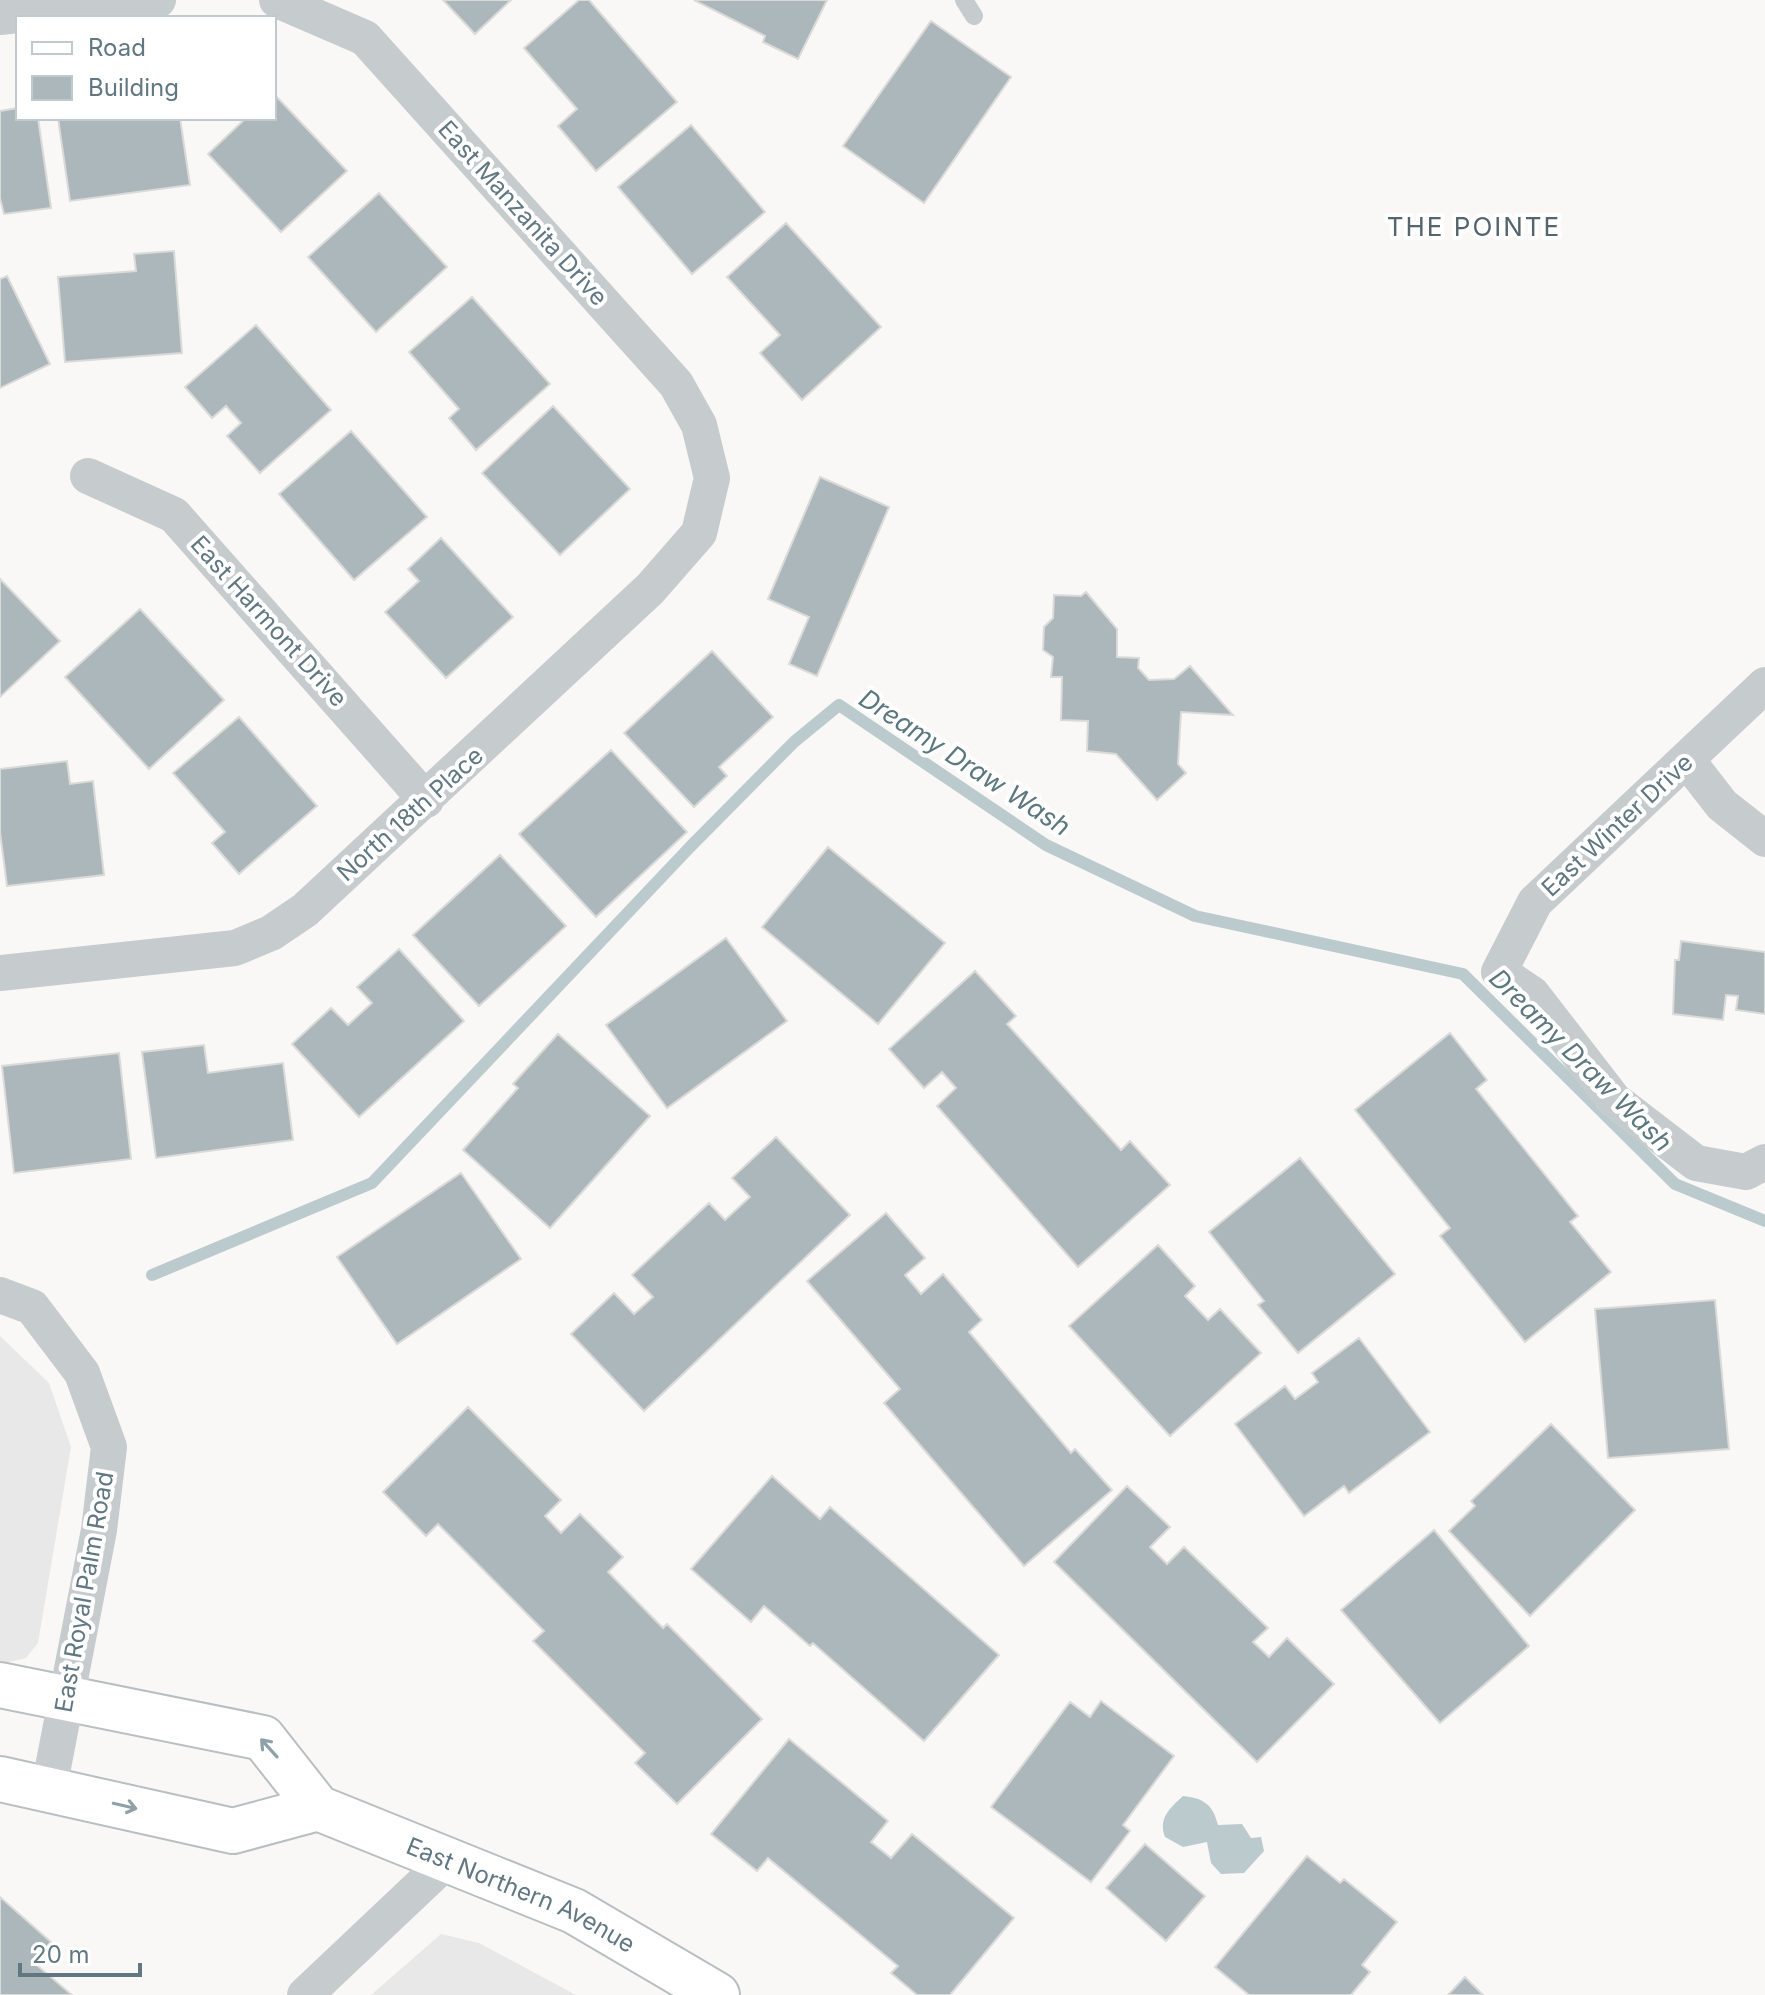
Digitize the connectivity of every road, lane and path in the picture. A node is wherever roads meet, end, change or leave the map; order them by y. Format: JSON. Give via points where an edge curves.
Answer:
{"nodes":[{"id":1,"x":158,"y":0,"type":"edge"},
{"id":2,"x":277,"y":0,"type":"edge"},
{"id":3,"x":0,"y":17,"type":"edge"},
{"id":4,"x":88,"y":476,"type":"dead end"},
{"id":5,"x":712,"y":478,"type":"joint"},
{"id":6,"x":1765,"y":685,"type":"edge"},
{"id":7,"x":1687,"y":760,"type":"junction"},
{"id":8,"x":426,"y":800,"type":"junction"},
{"id":9,"x":1765,"y":839,"type":"edge"},
{"id":10,"x":0,"y":973,"type":"edge"},
{"id":11,"x":1765,"y":1162,"type":"edge"},
{"id":12,"x":0,"y":1295,"type":"edge"},
{"id":13,"x":0,"y":1685,"type":"edge"},
{"id":14,"x":65,"y":1696,"type":"junction"},
{"id":15,"x":0,"y":1779,"type":"edge"},
{"id":16,"x":49,"y":1788,"type":"junction"},
{"id":17,"x":318,"y":1808,"type":"junction"},
{"id":18,"x":450,"y":1858,"type":"junction"},
{"id":19,"x":305,"y":1995,"type":"edge"},
{"id":20,"x":717,"y":1995,"type":"edge"}],
"edges":[{"from":1,"to":3,"type":"street"},
{"from":2,"to":5,"type":"street","name":"East Manzanita Drive","via":[[365,38],[676,384],[699,425]]},
{"from":4,"to":8,"type":"street","name":"East Harmont Drive","via":[[174,515]]},
{"from":5,"to":8,"type":"street","name":"North 18th Place","via":[[699,533],[650,589]]},
{"from":6,"to":7,"type":"street","name":"East Winter Drive"},
{"from":7,"to":9,"type":"street","via":[[1722,805]]},
{"from":7,"to":11,"type":"street","name":"East Winter Drive","via":[[1535,902],[1499,972],[1532,994],[1614,1100],[1696,1163],[1746,1172]]},
{"from":8,"to":10,"type":"street","name":"North 18th Place","via":[[305,910],[235,948]]},
{"from":12,"to":14,"type":"street","name":"East Royal Palm Road","via":[[32,1307],[82,1373],[109,1447],[99,1530]]},
{"from":13,"to":14,"type":"main road"},
{"from":14,"to":16,"type":"street","name":"East Royal Palm Road"},
{"from":17,"to":14,"type":"main road","one_way":true,"via":[[263,1738]]},
{"from":15,"to":16,"type":"main road"},
{"from":16,"to":17,"type":"main road","one_way":true,"via":[[233,1831]]},
{"from":17,"to":18,"type":"main road","name":"East Northern Avenue"},
{"from":18,"to":19,"type":"street"},
{"from":18,"to":20,"type":"main road","name":"East Northern Avenue","via":[[574,1911]]}]}
